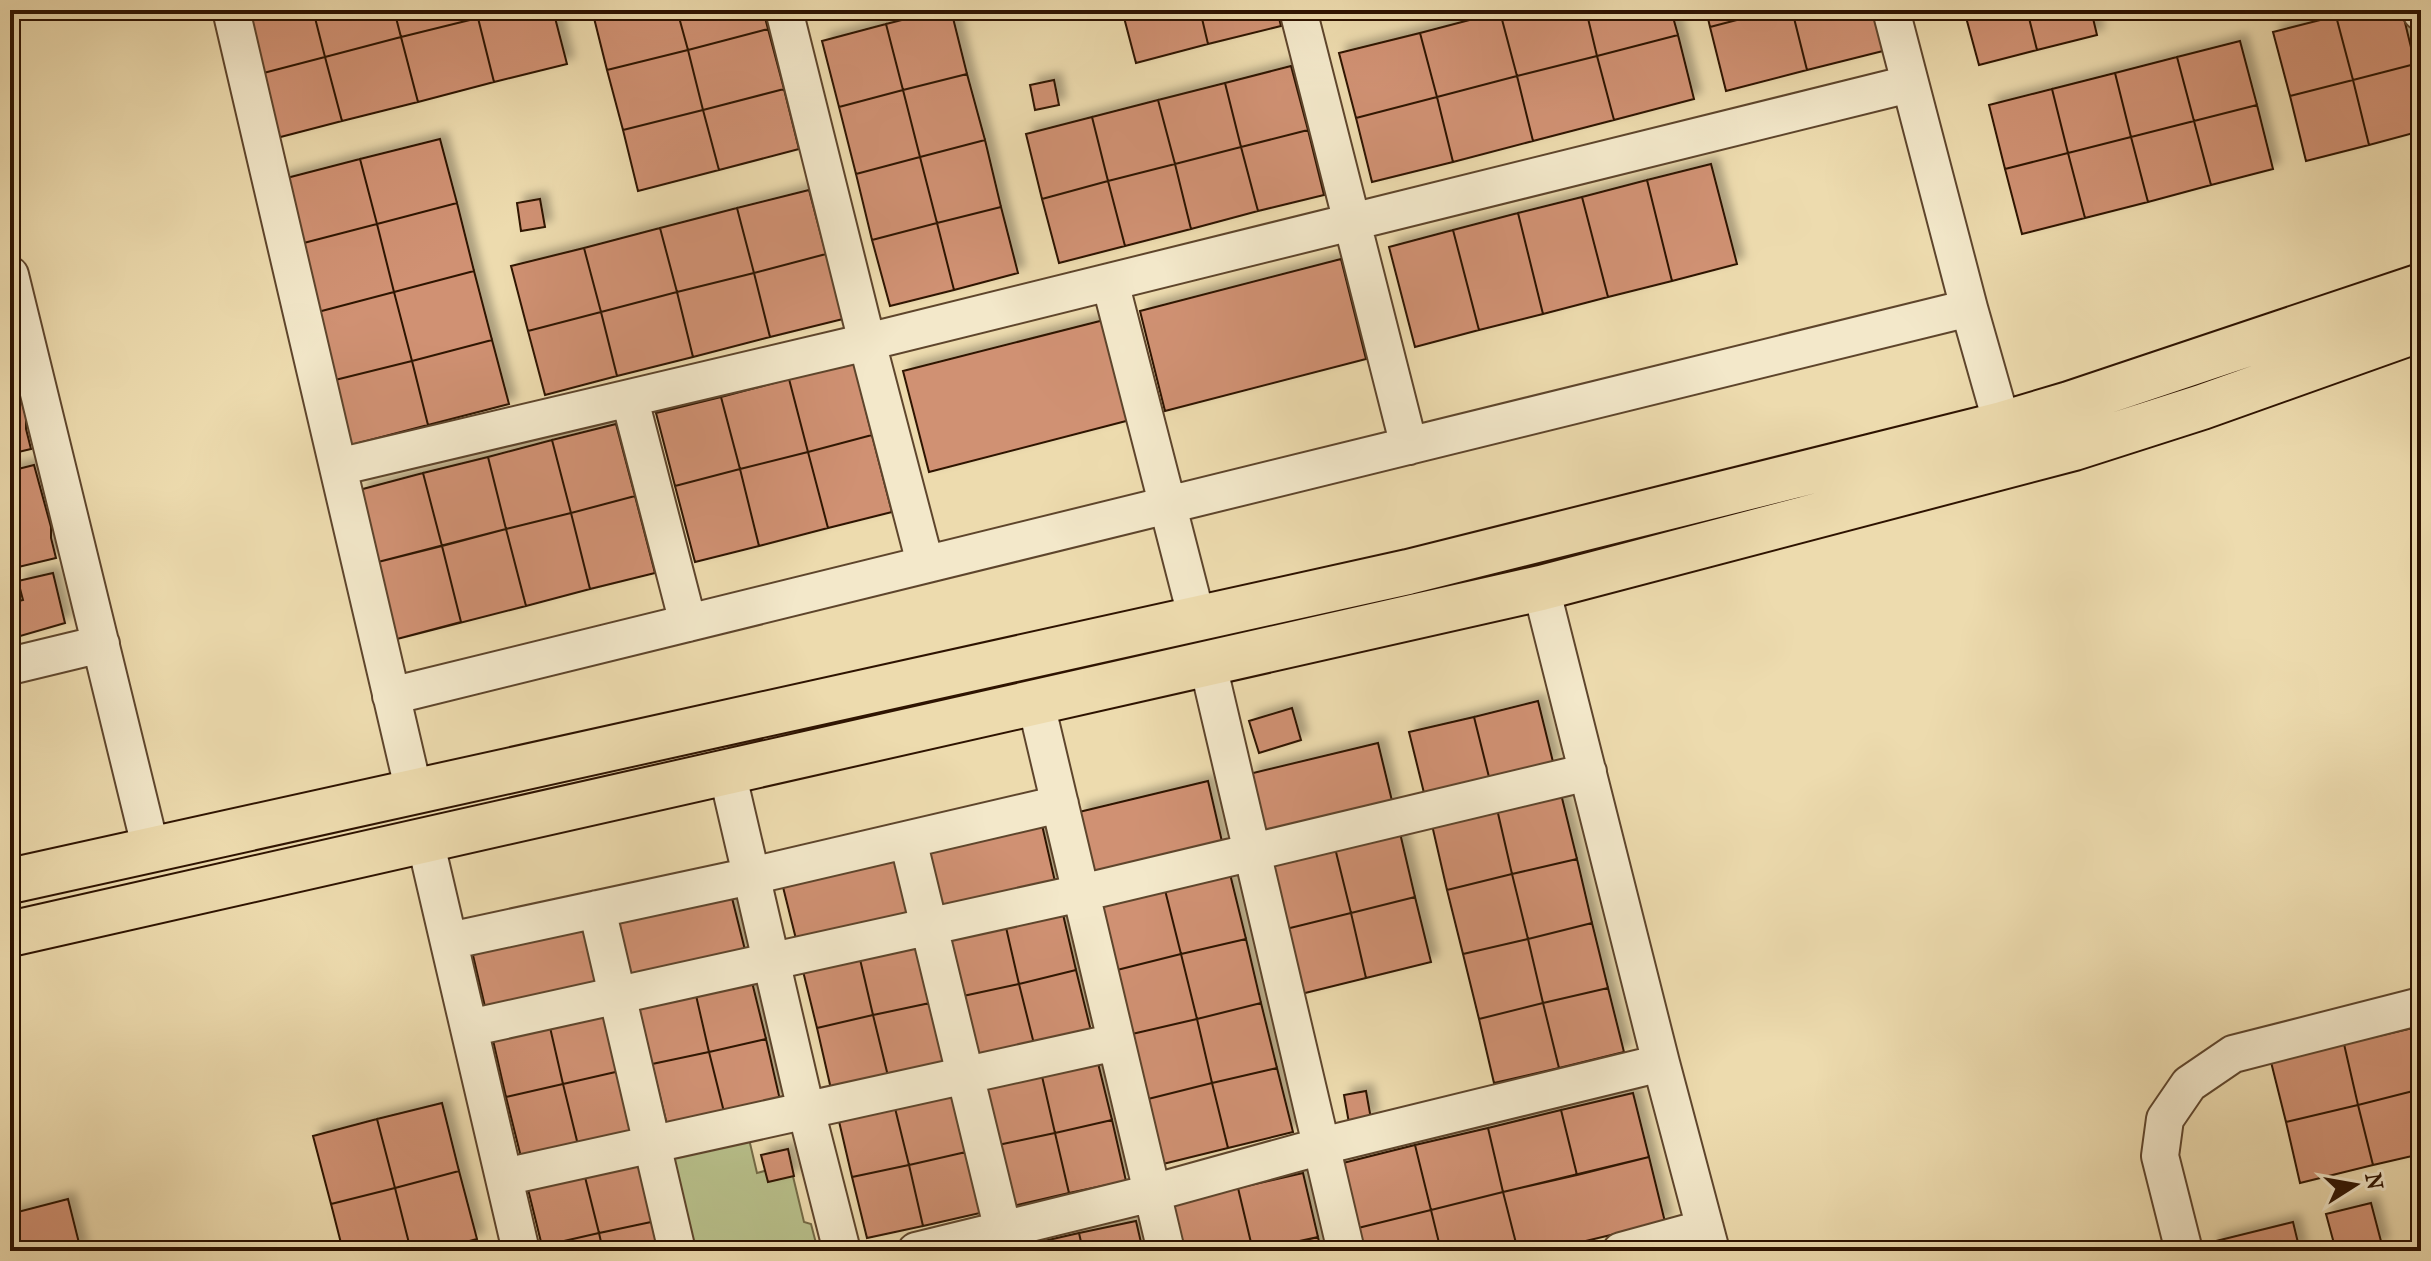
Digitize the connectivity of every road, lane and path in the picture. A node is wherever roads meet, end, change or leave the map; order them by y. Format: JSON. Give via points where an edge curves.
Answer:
{"nodes":[{"id":1,"x":231,"y":10,"type":"edge"},
{"id":2,"x":784,"y":10,"type":"edge"},
{"id":3,"x":1298,"y":10,"type":"edge"},
{"id":4,"x":1891,"y":10,"type":"edge"},
{"id":5,"x":1909,"y":84,"type":"junction"},
{"id":6,"x":1352,"y":224,"type":"junction"},
{"id":7,"x":10,"y":275,"type":"edge"},
{"id":8,"x":1110,"y":282,"type":"junction"},
{"id":9,"x":2421,"y":286,"type":"edge"},
{"id":10,"x":1969,"y":308,"type":"junction"},
{"id":11,"x":2421,"y":329,"type":"edge"},
{"id":12,"x":867,"y":342,"type":"junction"},
{"id":13,"x":630,"y":400,"type":"junction"},
{"id":14,"x":2002,"y":424,"type":"junction"},
{"id":15,"x":1409,"y":446,"type":"junction"},
{"id":16,"x":338,"y":467,"type":"junction"},
{"id":17,"x":1169,"y":505,"type":"junction"},
{"id":18,"x":925,"y":563,"type":"junction"},
{"id":19,"x":1541,"y":588,"type":"junction"},
{"id":20,"x":1197,"y":619,"type":"junction"},
{"id":21,"x":688,"y":623,"type":"junction"},
{"id":22,"x":101,"y":644,"type":"junction"},
{"id":23,"x":1208,"y":665,"type":"junction"},
{"id":24,"x":10,"y":666,"type":"edge"},
{"id":25,"x":391,"y":696,"type":"junction"},
{"id":26,"x":1036,"y":704,"type":"junction"},
{"id":27,"x":727,"y":772,"type":"junction"},
{"id":28,"x":1588,"y":772,"type":"junction"},
{"id":29,"x":414,"y":792,"type":"junction"},
{"id":30,"x":1060,"y":804,"type":"junction"},
{"id":31,"x":425,"y":840,"type":"junction"},
{"id":32,"x":908,"y":840,"type":"junction"},
{"id":33,"x":151,"y":850,"type":"junction"},
{"id":34,"x":1252,"y":853,"type":"junction"},
{"id":35,"x":751,"y":876,"type":"junction"},
{"id":36,"x":10,"y":881,"type":"edge"},
{"id":37,"x":1081,"y":893,"type":"junction"},
{"id":38,"x":597,"y":909,"type":"junction"},
{"id":39,"x":929,"y":926,"type":"junction"},
{"id":40,"x":10,"y":934,"type":"edge"},
{"id":41,"x":449,"y":941,"type":"junction"},
{"id":42,"x":771,"y":961,"type":"junction"},
{"id":43,"x":617,"y":995,"type":"junction"},
{"id":44,"x":2421,"y":1006,"type":"edge"},
{"id":45,"x":469,"y":1028,"type":"junction"},
{"id":46,"x":1116,"y":1042,"type":"junction"},
{"id":47,"x":1661,"y":1063,"type":"junction"},
{"id":48,"x":965,"y":1075,"type":"junction"},
{"id":49,"x":806,"y":1110,"type":"junction"},
{"id":50,"x":652,"y":1144,"type":"junction"},
{"id":51,"x":1322,"y":1146,"type":"junction"},
{"id":52,"x":504,"y":1177,"type":"junction"},
{"id":53,"x":1152,"y":1193,"type":"junction"},
{"id":54,"x":1708,"y":1240,"type":"edge"},
{"id":55,"x":1005,"y":1241,"type":"edge"},
{"id":56,"x":521,"y":1251,"type":"edge"},
{"id":57,"x":677,"y":1251,"type":"edge"},
{"id":58,"x":842,"y":1251,"type":"edge"},
{"id":59,"x":916,"y":1251,"type":"edge"},
{"id":60,"x":1166,"y":1251,"type":"edge"},
{"id":61,"x":1346,"y":1251,"type":"edge"},
{"id":62,"x":1621,"y":1251,"type":"edge"},
{"id":63,"x":2184,"y":1251,"type":"edge"}],
"edges":[{"from":1,"to":16,"type":"street"},
{"from":2,"to":12,"type":"street"},
{"from":3,"to":6,"type":"street"},
{"from":4,"to":5,"type":"street"},
{"from":5,"to":6,"type":"street"},
{"from":5,"to":10,"type":"street"},
{"from":6,"to":8,"type":"street"},
{"from":6,"to":15,"type":"street"},
{"from":7,"to":22,"type":"street"},
{"from":8,"to":12,"type":"street"},
{"from":8,"to":17,"type":"street"},
{"from":9,"to":14,"type":"highway"},
{"from":10,"to":14,"type":"street"},
{"from":10,"to":15,"type":"street"},
{"from":11,"to":19,"type":"highway","via":[[2074,448]]},
{"from":12,"to":13,"type":"street"},
{"from":12,"to":18,"type":"street"},
{"from":13,"to":16,"type":"street"},
{"from":13,"to":21,"type":"street"},
{"from":14,"to":20,"type":"highway"},
{"from":15,"to":17,"type":"street"},
{"from":16,"to":25,"type":"street"},
{"from":17,"to":18,"type":"street"},
{"from":17,"to":20,"type":"street"},
{"from":18,"to":21,"type":"street"},
{"from":19,"to":23,"type":"highway"},
{"from":19,"to":28,"type":"street"},
{"from":20,"to":29,"type":"highway"},
{"from":21,"to":25,"type":"street"},
{"from":22,"to":24,"type":"street"},
{"from":22,"to":33,"type":"street"},
{"from":23,"to":26,"type":"highway"},
{"from":23,"to":34,"type":"street"},
{"from":25,"to":29,"type":"street"},
{"from":26,"to":27,"type":"highway"},
{"from":26,"to":30,"type":"street"},
{"from":27,"to":31,"type":"highway"},
{"from":27,"to":35,"type":"street"},
{"from":28,"to":34,"type":"street"},
{"from":28,"to":47,"type":"street"},
{"from":29,"to":33,"type":"highway"},
{"from":30,"to":32,"type":"street"},
{"from":30,"to":37,"type":"street"},
{"from":31,"to":40,"type":"highway"},
{"from":31,"to":41,"type":"street"},
{"from":32,"to":35,"type":"street"},
{"from":32,"to":39,"type":"street"},
{"from":33,"to":36,"type":"highway"},
{"from":34,"to":37,"type":"street"},
{"from":34,"to":51,"type":"street"},
{"from":35,"to":38,"type":"street"},
{"from":35,"to":42,"type":"street"},
{"from":37,"to":39,"type":"street"},
{"from":37,"to":46,"type":"street"},
{"from":38,"to":41,"type":"street"},
{"from":38,"to":43,"type":"street"},
{"from":39,"to":42,"type":"street"},
{"from":39,"to":48,"type":"street"},
{"from":41,"to":45,"type":"street"},
{"from":42,"to":43,"type":"street"},
{"from":42,"to":49,"type":"street"},
{"from":43,"to":45,"type":"street"},
{"from":43,"to":50,"type":"street"},
{"from":44,"to":63,"type":"street","via":[[2233,1054],[2189,1084],[2165,1119],[2160,1156]]},
{"from":45,"to":52,"type":"street"},
{"from":46,"to":48,"type":"street"},
{"from":46,"to":53,"type":"street"},
{"from":47,"to":51,"type":"street"},
{"from":47,"to":54,"type":"street"},
{"from":48,"to":49,"type":"street"},
{"from":48,"to":55,"type":"street"},
{"from":49,"to":50,"type":"street"},
{"from":49,"to":58,"type":"street"},
{"from":50,"to":52,"type":"street"},
{"from":50,"to":57,"type":"street"},
{"from":51,"to":53,"type":"street"},
{"from":51,"to":61,"type":"street"},
{"from":52,"to":56,"type":"street"},
{"from":53,"to":55,"type":"street"},
{"from":53,"to":60,"type":"street"},
{"from":54,"to":62,"type":"street"},
{"from":55,"to":59,"type":"street"}]}
